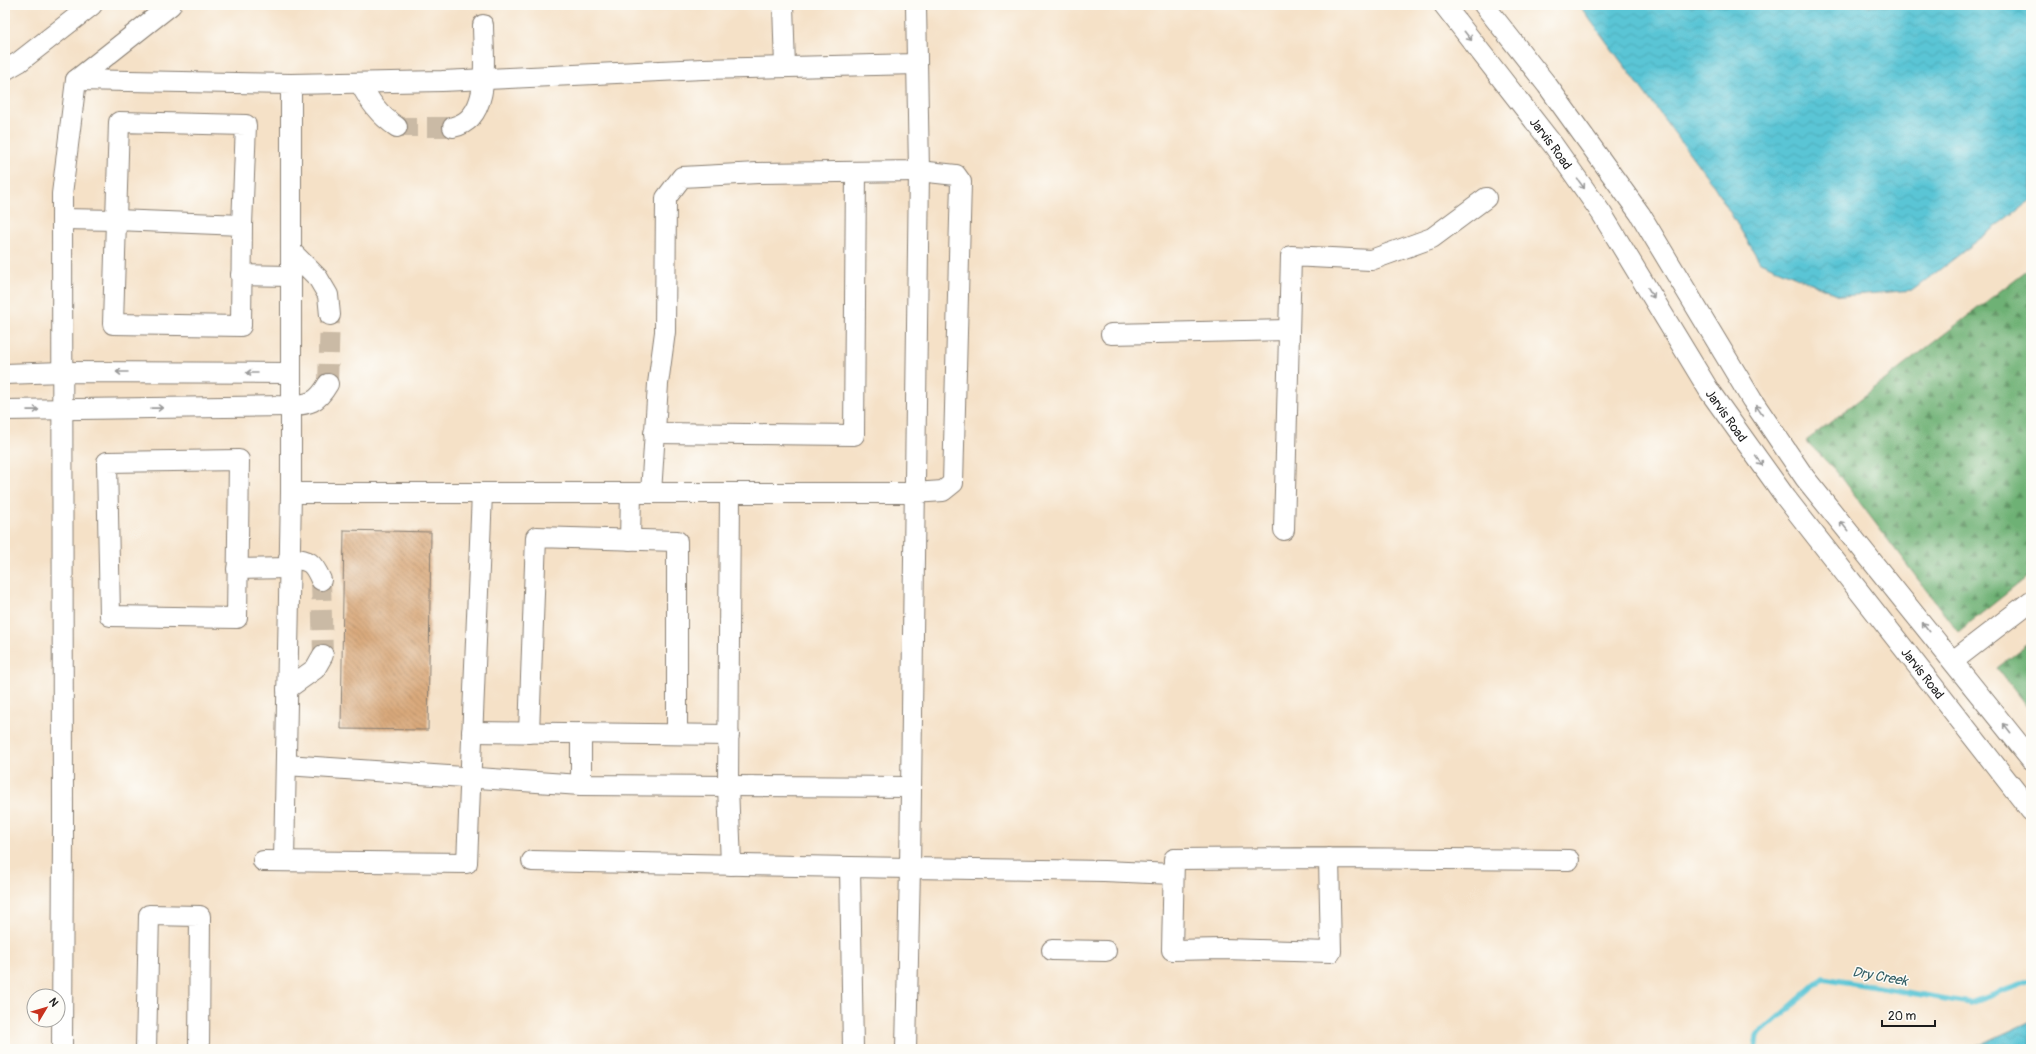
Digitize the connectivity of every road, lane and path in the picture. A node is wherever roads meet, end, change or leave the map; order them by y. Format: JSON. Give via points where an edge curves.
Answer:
{"nodes":[{"id":1,"x":92,"y":5,"type":"edge"},
{"id":2,"x":171,"y":5,"type":"edge"},
{"id":3,"x":783,"y":5,"type":"edge"},
{"id":4,"x":916,"y":5,"type":"edge"},
{"id":5,"x":1444,"y":5,"type":"edge"},
{"id":6,"x":1484,"y":5,"type":"edge"},
{"id":7,"x":483,"y":25,"type":"dead end"},
{"id":8,"x":917,"y":64,"type":"junction"},
{"id":9,"x":785,"y":67,"type":"junction"},
{"id":10,"x":5,"y":70,"type":"edge"},
{"id":11,"x":483,"y":79,"type":"junction"},
{"id":12,"x":76,"y":80,"type":"junction"},
{"id":13,"x":360,"y":83,"type":"junction"},
{"id":14,"x":291,"y":84,"type":"junction"},
{"id":15,"x":397,"y":127,"type":"tunnel mouth"},
{"id":16,"x":453,"y":127,"type":"tunnel mouth"},
{"id":17,"x":919,"y":171,"type":"junction"},
{"id":18,"x":856,"y":172,"type":"junction"},
{"id":19,"x":1486,"y":198,"type":"dead end"},
{"id":20,"x":62,"y":219,"type":"junction"},
{"id":21,"x":116,"y":220,"type":"junction"},
{"id":22,"x":242,"y":225,"type":"junction"},
{"id":23,"x":291,"y":251,"type":"junction"},
{"id":24,"x":241,"y":275,"type":"junction"},
{"id":25,"x":291,"y":276,"type":"junction"},
{"id":26,"x":330,"y":315,"type":"tunnel mouth"},
{"id":27,"x":1288,"y":330,"type":"junction"},
{"id":28,"x":1111,"y":334,"type":"dead end"},
{"id":29,"x":62,"y":372,"type":"junction"},
{"id":30,"x":291,"y":373,"type":"junction"},
{"id":31,"x":5,"y":374,"type":"edge"},
{"id":32,"x":328,"y":384,"type":"tunnel mouth"},
{"id":33,"x":290,"y":406,"type":"junction"},
{"id":34,"x":62,"y":409,"type":"junction"},
{"id":35,"x":5,"y":410,"type":"edge"},
{"id":36,"x":654,"y":433,"type":"junction"},
{"id":37,"x":1808,"y":482,"type":"junction"},
{"id":38,"x":291,"y":493,"type":"junction"},
{"id":39,"x":482,"y":493,"type":"junction"},
{"id":40,"x":631,"y":493,"type":"junction"},
{"id":41,"x":651,"y":493,"type":"junction"},
{"id":42,"x":730,"y":493,"type":"junction"},
{"id":43,"x":914,"y":493,"type":"junction"},
{"id":44,"x":1786,"y":498,"type":"junction"},
{"id":45,"x":1284,"y":530,"type":"dead end"},
{"id":46,"x":630,"y":540,"type":"junction"},
{"id":47,"x":289,"y":563,"type":"junction"},
{"id":48,"x":236,"y":569,"type":"junction"},
{"id":49,"x":321,"y":580,"type":"tunnel mouth"},
{"id":50,"x":2031,"y":601,"type":"edge"},
{"id":51,"x":323,"y":655,"type":"tunnel mouth"},
{"id":52,"x":1953,"y":661,"type":"junction"},
{"id":53,"x":287,"y":689,"type":"junction"},
{"id":54,"x":472,"y":732,"type":"junction"},
{"id":55,"x":529,"y":733,"type":"junction"},
{"id":56,"x":581,"y":734,"type":"junction"},
{"id":57,"x":677,"y":734,"type":"junction"},
{"id":58,"x":729,"y":735,"type":"junction"},
{"id":59,"x":2031,"y":759,"type":"edge"},
{"id":60,"x":286,"y":765,"type":"junction"},
{"id":61,"x":470,"y":776,"type":"junction"},
{"id":62,"x":581,"y":785,"type":"junction"},
{"id":63,"x":728,"y":786,"type":"junction"},
{"id":64,"x":911,"y":787,"type":"junction"},
{"id":65,"x":2031,"y":811,"type":"edge"},
{"id":66,"x":1329,"y":858,"type":"junction"},
{"id":67,"x":1570,"y":860,"type":"dead end"},
{"id":68,"x":263,"y":861,"type":"dead end"},
{"id":69,"x":284,"y":861,"type":"junction"},
{"id":70,"x":532,"y":861,"type":"dead end"},
{"id":71,"x":731,"y":865,"type":"junction"},
{"id":72,"x":850,"y":867,"type":"junction"},
{"id":73,"x":910,"y":868,"type":"junction"},
{"id":74,"x":1172,"y":874,"type":"junction"},
{"id":75,"x":1052,"y":950,"type":"dead end"},
{"id":76,"x":1106,"y":951,"type":"dead end"},
{"id":77,"x":62,"y":1049,"type":"edge"},
{"id":78,"x":146,"y":1049,"type":"edge"},
{"id":79,"x":199,"y":1049,"type":"edge"},
{"id":80,"x":853,"y":1049,"type":"edge"},
{"id":81,"x":906,"y":1049,"type":"edge"}],
"edges":[{"from":1,"to":10,"type":"street"},
{"from":2,"to":12,"type":"street"},
{"from":3,"to":9,"type":"street"},
{"from":4,"to":8,"type":"street"},
{"from":5,"to":44,"type":"street","name":"Jarvis Road","one_way":true,"via":[[1554,146],[1602,214],[1710,392]]},
{"from":37,"to":6,"type":"street","one_way":true,"via":[[1752,400],[1640,214],[1547,85]]},
{"from":7,"to":11,"type":"street"},
{"from":8,"to":9,"type":"street"},
{"from":8,"to":17,"type":"street"},
{"from":9,"to":11,"type":"street"},
{"from":11,"to":13,"type":"street"},
{"from":11,"to":16,"type":"street","via":[[480,104],[473,116],[461,126]]},
{"from":12,"to":14,"type":"street"},
{"from":12,"to":20,"type":"street","via":[[62,194]]},
{"from":13,"to":14,"type":"street"},
{"from":13,"to":15,"type":"street","via":[[383,118]]},
{"from":14,"to":23,"type":"street"},
{"from":17,"to":18,"type":"street"},
{"from":17,"to":43,"type":"street"},
{"from":17,"to":43,"type":"street","via":[[956,175],[961,182],[953,483],[943,491]]},
{"from":18,"to":36,"type":"street","via":[[682,177],[666,198],[665,332]]},
{"from":18,"to":36,"type":"street","via":[[854,435]]},
{"from":19,"to":27,"type":"street","via":[[1432,238],[1371,260],[1291,256]]},
{"from":20,"to":21,"type":"street"},
{"from":20,"to":29,"type":"street"},
{"from":21,"to":22,"type":"street"},
{"from":21,"to":22,"type":"street","via":[[119,122],[246,125]]},
{"from":21,"to":24,"type":"street","via":[[113,324],[241,326]]},
{"from":22,"to":24,"type":"street"},
{"from":23,"to":25,"type":"street"},
{"from":23,"to":26,"type":"street","via":[[318,278],[328,295]]},
{"from":24,"to":25,"type":"street"},
{"from":25,"to":30,"type":"street"},
{"from":27,"to":28,"type":"street"},
{"from":27,"to":45,"type":"street"},
{"from":30,"to":29,"type":"street","one_way":true},
{"from":29,"to":31,"type":"street"},
{"from":29,"to":34,"type":"street"},
{"from":30,"to":33,"type":"street"},
{"from":32,"to":33,"type":"street","via":[[321,396],[311,404]]},
{"from":34,"to":33,"type":"street","one_way":true},
{"from":33,"to":38,"type":"street"},
{"from":35,"to":34,"type":"street","one_way":true},
{"from":34,"to":77,"type":"street"},
{"from":36,"to":41,"type":"street"},
{"from":37,"to":44,"type":"street"},
{"from":52,"to":37,"type":"street","one_way":true},
{"from":38,"to":39,"type":"street"},
{"from":38,"to":47,"type":"street"},
{"from":39,"to":40,"type":"street"},
{"from":39,"to":54,"type":"street"},
{"from":40,"to":41,"type":"street"},
{"from":40,"to":46,"type":"street"},
{"from":41,"to":42,"type":"street"},
{"from":42,"to":43,"type":"street"},
{"from":42,"to":58,"type":"street"},
{"from":43,"to":64,"type":"street"},
{"from":44,"to":65,"type":"street","name":"Jarvis Road"},
{"from":46,"to":55,"type":"street","via":[[536,537]]},
{"from":46,"to":57,"type":"street","via":[[678,541]]},
{"from":47,"to":48,"type":"street"},
{"from":47,"to":49,"type":"street","via":[[306,559],[315,566]]},
{"from":47,"to":53,"type":"street"},
{"from":48,"to":48,"type":"street","via":[[239,460],[107,462],[110,616],[237,618]]},
{"from":50,"to":52,"type":"street"},
{"from":51,"to":53,"type":"street","via":[[315,669]]},
{"from":59,"to":52,"type":"street","one_way":true},
{"from":53,"to":60,"type":"street"},
{"from":54,"to":55,"type":"street"},
{"from":54,"to":61,"type":"street"},
{"from":55,"to":56,"type":"street"},
{"from":56,"to":57,"type":"street"},
{"from":56,"to":62,"type":"street"},
{"from":57,"to":58,"type":"street"},
{"from":58,"to":63,"type":"street"},
{"from":60,"to":61,"type":"street"},
{"from":60,"to":69,"type":"street"},
{"from":61,"to":62,"type":"street"},
{"from":61,"to":69,"type":"street","via":[[467,863]]},
{"from":62,"to":63,"type":"street"},
{"from":63,"to":64,"type":"street"},
{"from":63,"to":71,"type":"street"},
{"from":64,"to":73,"type":"street"},
{"from":66,"to":67,"type":"street"},
{"from":66,"to":74,"type":"street","via":[[1174,859]]},
{"from":66,"to":74,"type":"street","via":[[1331,952],[1172,950]]},
{"from":68,"to":69,"type":"street"},
{"from":70,"to":71,"type":"street"},
{"from":71,"to":72,"type":"street"},
{"from":72,"to":73,"type":"street"},
{"from":72,"to":80,"type":"street"},
{"from":73,"to":74,"type":"street"},
{"from":73,"to":81,"type":"street"},
{"from":75,"to":76,"type":"street"},
{"from":78,"to":79,"type":"street","via":[[149,915],[200,916]]}]}
